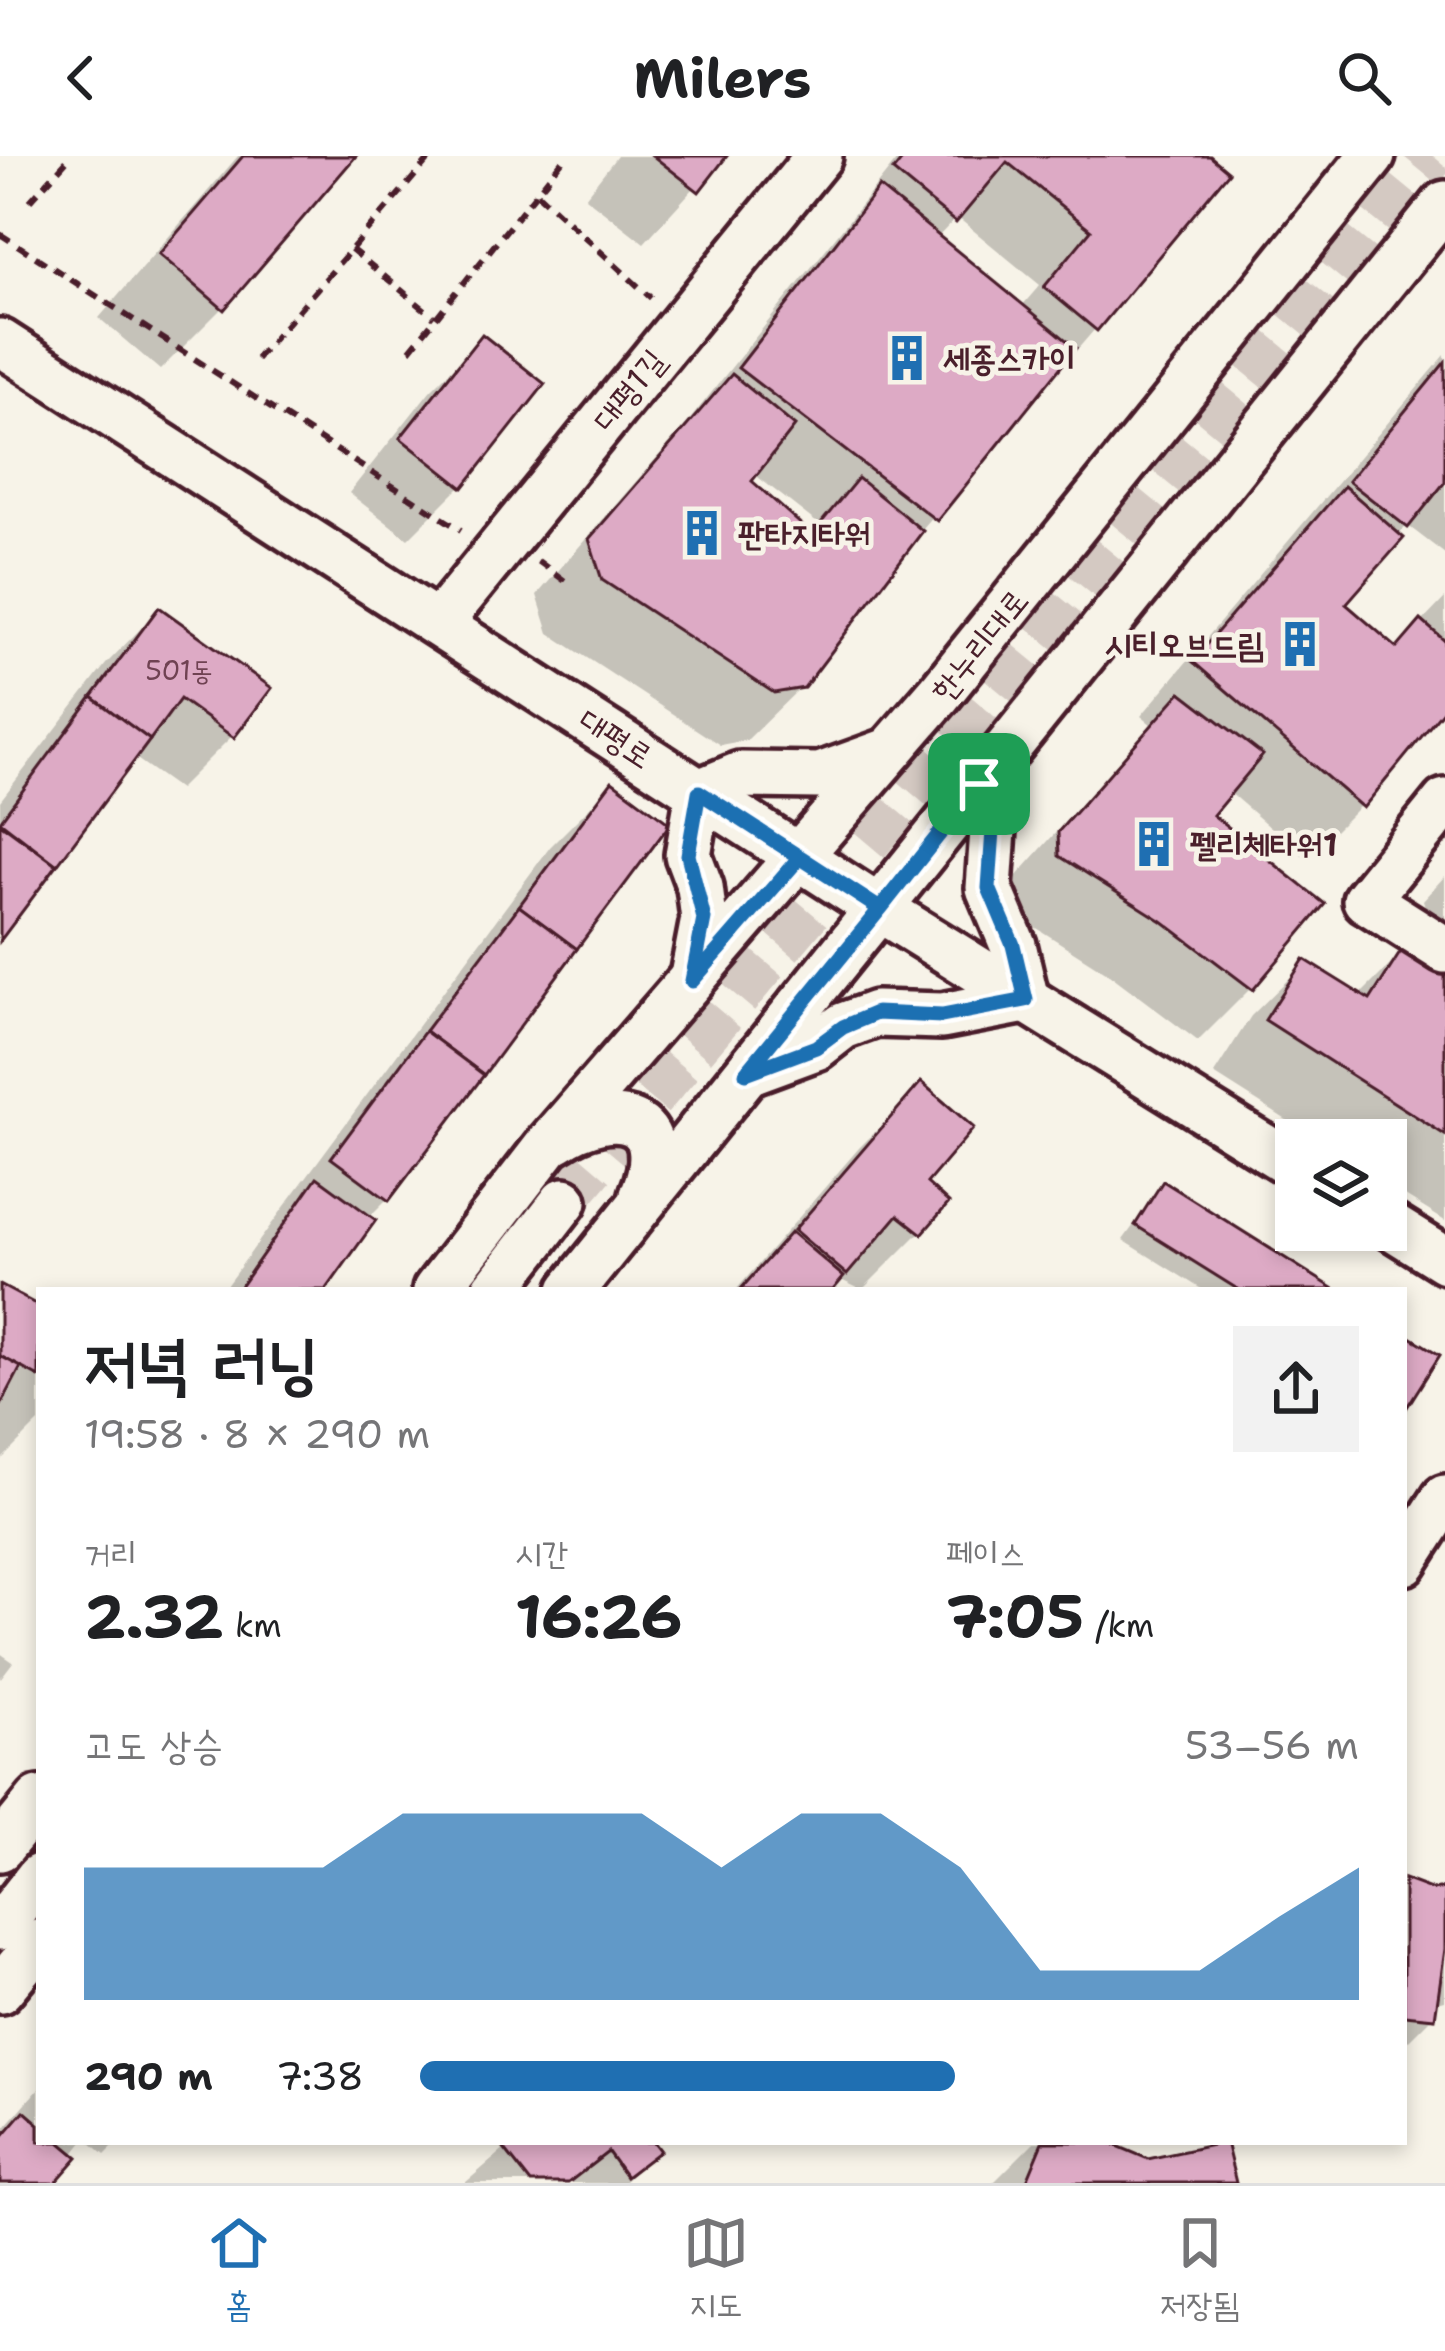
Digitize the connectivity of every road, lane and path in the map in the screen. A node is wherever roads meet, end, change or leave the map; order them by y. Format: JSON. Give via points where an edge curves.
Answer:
{"nodes":[{"id":1,"x":71,"y":156,"type":"edge"},
{"id":2,"x":432,"y":156,"type":"edge"},
{"id":3,"x":566,"y":156,"type":"edge"},
{"id":4,"x":819,"y":156,"type":"edge"},
{"id":5,"x":1372,"y":156,"type":"edge"},
{"id":6,"x":536,"y":193,"type":"junction"},
{"id":7,"x":30,"y":200,"type":"dead end"},
{"id":8,"x":1445,"y":204,"type":"edge"},
{"id":9,"x":0,"y":234,"type":"edge"},
{"id":10,"x":351,"y":249,"type":"junction"},
{"id":11,"x":666,"y":313,"type":"dead end"},
{"id":12,"x":434,"y":317,"type":"junction"},
{"id":13,"x":0,"y":342,"type":"edge"},
{"id":14,"x":410,"y":350,"type":"dead end"},
{"id":15,"x":256,"y":359,"type":"dead end"},
{"id":16,"x":481,"y":532,"type":"dead end"},
{"id":17,"x":439,"y":623,"type":"junction"},
{"id":18,"x":892,"y":749,"type":"junction"},
{"id":19,"x":979,"y":784,"type":"junction"},
{"id":20,"x":699,"y":792,"type":"junction"},
{"id":21,"x":1445,"y":802,"type":"edge"},
{"id":22,"x":800,"y":857,"type":"junction"},
{"id":23,"x":880,"y":909,"type":"junction"},
{"id":24,"x":1445,"y":950,"type":"edge"},
{"id":25,"x":692,"y":981,"type":"junction"},
{"id":26,"x":1026,"y":1000,"type":"junction"},
{"id":27,"x":746,"y":1073,"type":"junction"},
{"id":28,"x":549,"y":1144,"type":"junction"},
{"id":29,"x":1275,"y":1154,"type":"edge"},
{"id":30,"x":564,"y":1201,"type":"tunnel mouth"},
{"id":31,"x":640,"y":1204,"type":"junction"},
{"id":32,"x":1407,"y":1236,"type":"edge"},
{"id":33,"x":1445,"y":1260,"type":"edge"},
{"id":34,"x":438,"y":1287,"type":"edge"},
{"id":35,"x":497,"y":1287,"type":"edge"},
{"id":36,"x":574,"y":1287,"type":"edge"},
{"id":37,"x":1445,"y":1498,"type":"edge"},
{"id":38,"x":1407,"y":1557,"type":"edge"},
{"id":39,"x":36,"y":1804,"type":"edge"},
{"id":40,"x":0,"y":1848,"type":"edge"},
{"id":41,"x":36,"y":1881,"type":"edge"},
{"id":42,"x":0,"y":1927,"type":"edge"},
{"id":43,"x":36,"y":1947,"type":"edge"},
{"id":44,"x":0,"y":1990,"type":"edge"}],
"edges":[{"from":1,"to":7,"type":"path"},
{"from":2,"to":10,"type":"path"},
{"from":3,"to":6,"type":"path"},
{"from":4,"to":17,"type":"street","name":"대평1길"},
{"from":5,"to":18,"type":"street","name":"한누리대로"},
{"from":6,"to":11,"type":"path"},
{"from":6,"to":12,"type":"path"},
{"from":8,"to":19,"type":"street"},
{"from":9,"to":16,"type":"path","via":[[458,529]]},
{"from":10,"to":12,"type":"path"},
{"from":10,"to":15,"type":"path"},
{"from":12,"to":14,"type":"path"},
{"from":13,"to":17,"type":"street","name":"대평로"},
{"from":17,"to":20,"type":"street","name":"대평로"},
{"from":18,"to":20,"type":"street","via":[[820,776],[740,776]]},
{"from":18,"to":22,"type":"street","name":"한누리대로"},
{"from":19,"to":23,"type":"street"},
{"from":19,"to":26,"type":"street","via":[[993,830],[989,888]]},
{"from":20,"to":22,"type":"street","name":"대평로"},
{"from":20,"to":25,"type":"street","via":[[688,855],[704,919]]},
{"from":21,"to":24,"type":"street","via":[[1366,900]]},
{"from":22,"to":23,"type":"street","name":"대평로"},
{"from":22,"to":25,"type":"street","name":"한누리대로"},
{"from":23,"to":26,"type":"street","name":"대평로"},
{"from":23,"to":27,"type":"street"},
{"from":25,"to":28,"type":"street","name":"한누리대로"},
{"from":26,"to":27,"type":"street","via":[[942,1016],[876,1013]]},
{"from":26,"to":29,"type":"street","name":"대평로"},
{"from":27,"to":31,"type":"street"},
{"from":28,"to":31,"type":"street","via":[[604,1119],[646,1130],[656,1164]]},
{"from":28,"to":34,"type":"street","name":"한누리대로"},
{"from":30,"to":35,"type":"street"},
{"from":31,"to":36,"type":"street"},
{"from":32,"to":33,"type":"street"},
{"from":37,"to":38,"type":"street"},
{"from":39,"to":40,"type":"street"},
{"from":41,"to":42,"type":"street"},
{"from":43,"to":44,"type":"street"}]}
